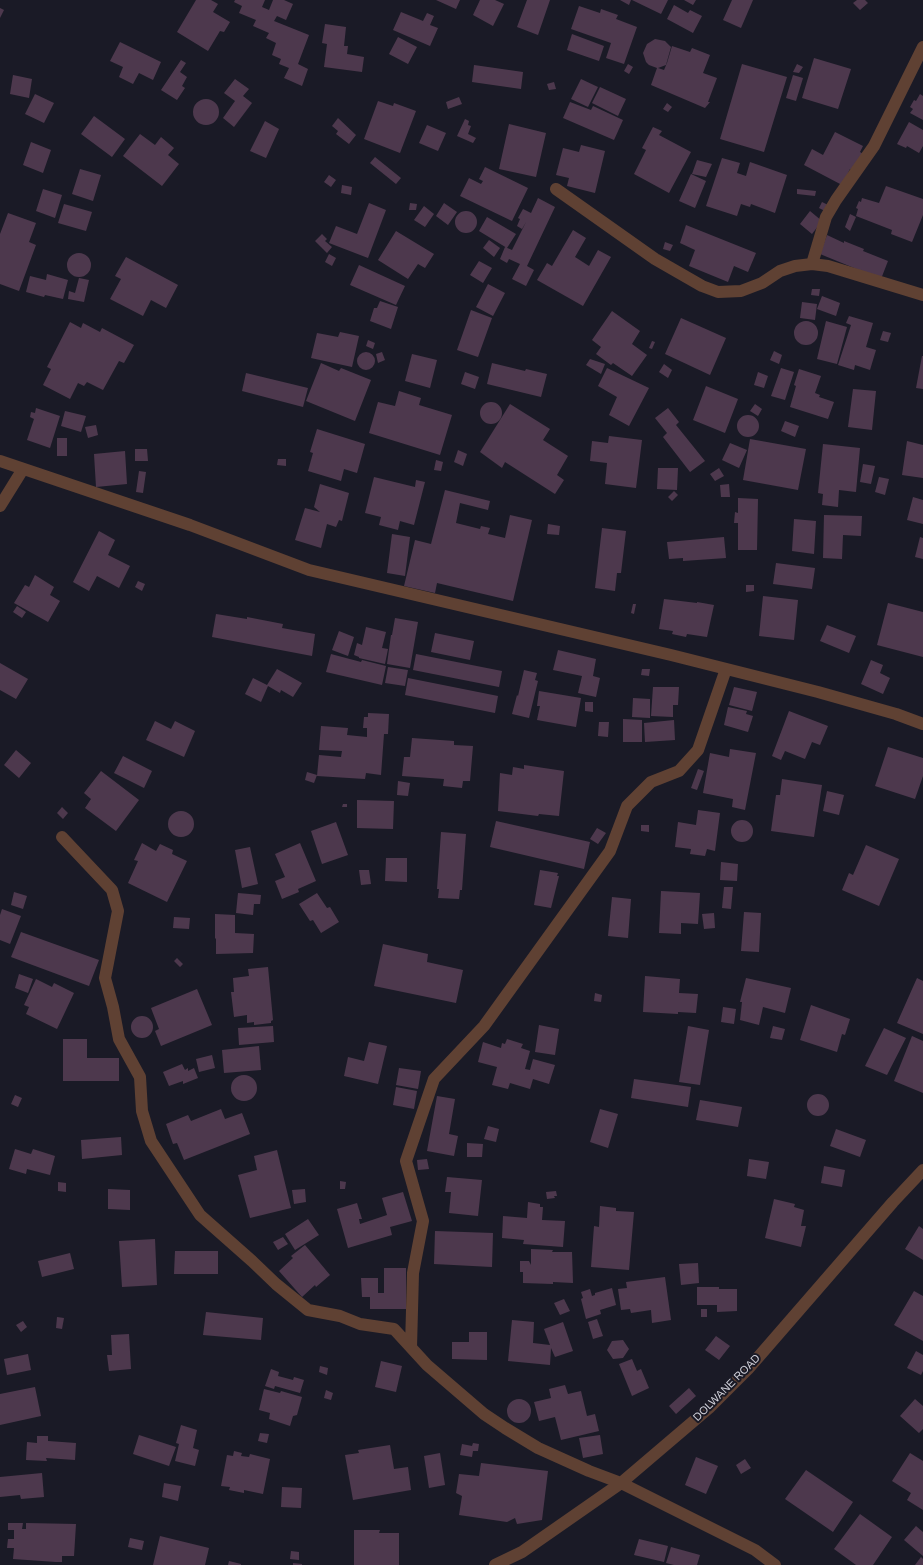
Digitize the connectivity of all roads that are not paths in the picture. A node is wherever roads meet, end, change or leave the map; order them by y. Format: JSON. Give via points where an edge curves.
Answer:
{"nodes":[{"id":1,"x":923,"y":47,"type":"edge"},
{"id":2,"x":556,"y":189,"type":"dead end"},
{"id":3,"x":812,"y":264,"type":"junction"},
{"id":4,"x":923,"y":295,"type":"edge"},
{"id":5,"x":0,"y":461,"type":"edge"},
{"id":6,"x":23,"y":469,"type":"junction"},
{"id":7,"x":0,"y":506,"type":"edge"},
{"id":8,"x":726,"y":669,"type":"junction"},
{"id":9,"x":923,"y":724,"type":"edge"},
{"id":10,"x":62,"y":837,"type":"dead end"},
{"id":11,"x":923,"y":1170,"type":"edge"},
{"id":12,"x":411,"y":1347,"type":"junction"},
{"id":13,"x":621,"y":1483,"type":"junction"},
{"id":14,"x":495,"y":1565,"type":"edge"},
{"id":15,"x":776,"y":1565,"type":"edge"}],
"edges":[{"from":1,"to":3,"type":"street","via":[[874,146],[826,217]]},
{"from":2,"to":3,"type":"street","via":[[655,259],[702,286],[718,292],[740,291],[762,283],[780,271]]},
{"from":3,"to":4,"type":"street","via":[[828,266]]},
{"from":5,"to":6,"type":"street"},
{"from":6,"to":7,"type":"street"},
{"from":6,"to":8,"type":"street","via":[[190,525],[309,570]]},
{"from":8,"to":9,"type":"street","via":[[818,692]]},
{"from":8,"to":12,"type":"street","via":[[698,750],[679,771],[651,782],[627,806],[610,851],[484,1026],[434,1079],[406,1161],[423,1221],[413,1274]]},
{"from":10,"to":12,"type":"street","via":[[112,890],[118,911],[105,978],[114,1007],[119,1040],[140,1077],[142,1111],[151,1141],[200,1215],[308,1310],[340,1316],[360,1324],[394,1329]]},
{"from":11,"to":13,"type":"street","name":"DOLWANE ROAD","via":[[748,1369],[709,1408]]},
{"from":12,"to":13,"type":"street","via":[[460,1394],[505,1428],[538,1448]]},
{"from":13,"to":14,"type":"street","name":"DOLWANE ROAD","via":[[522,1552]]},
{"from":13,"to":15,"type":"street","via":[[755,1550]]}]}
